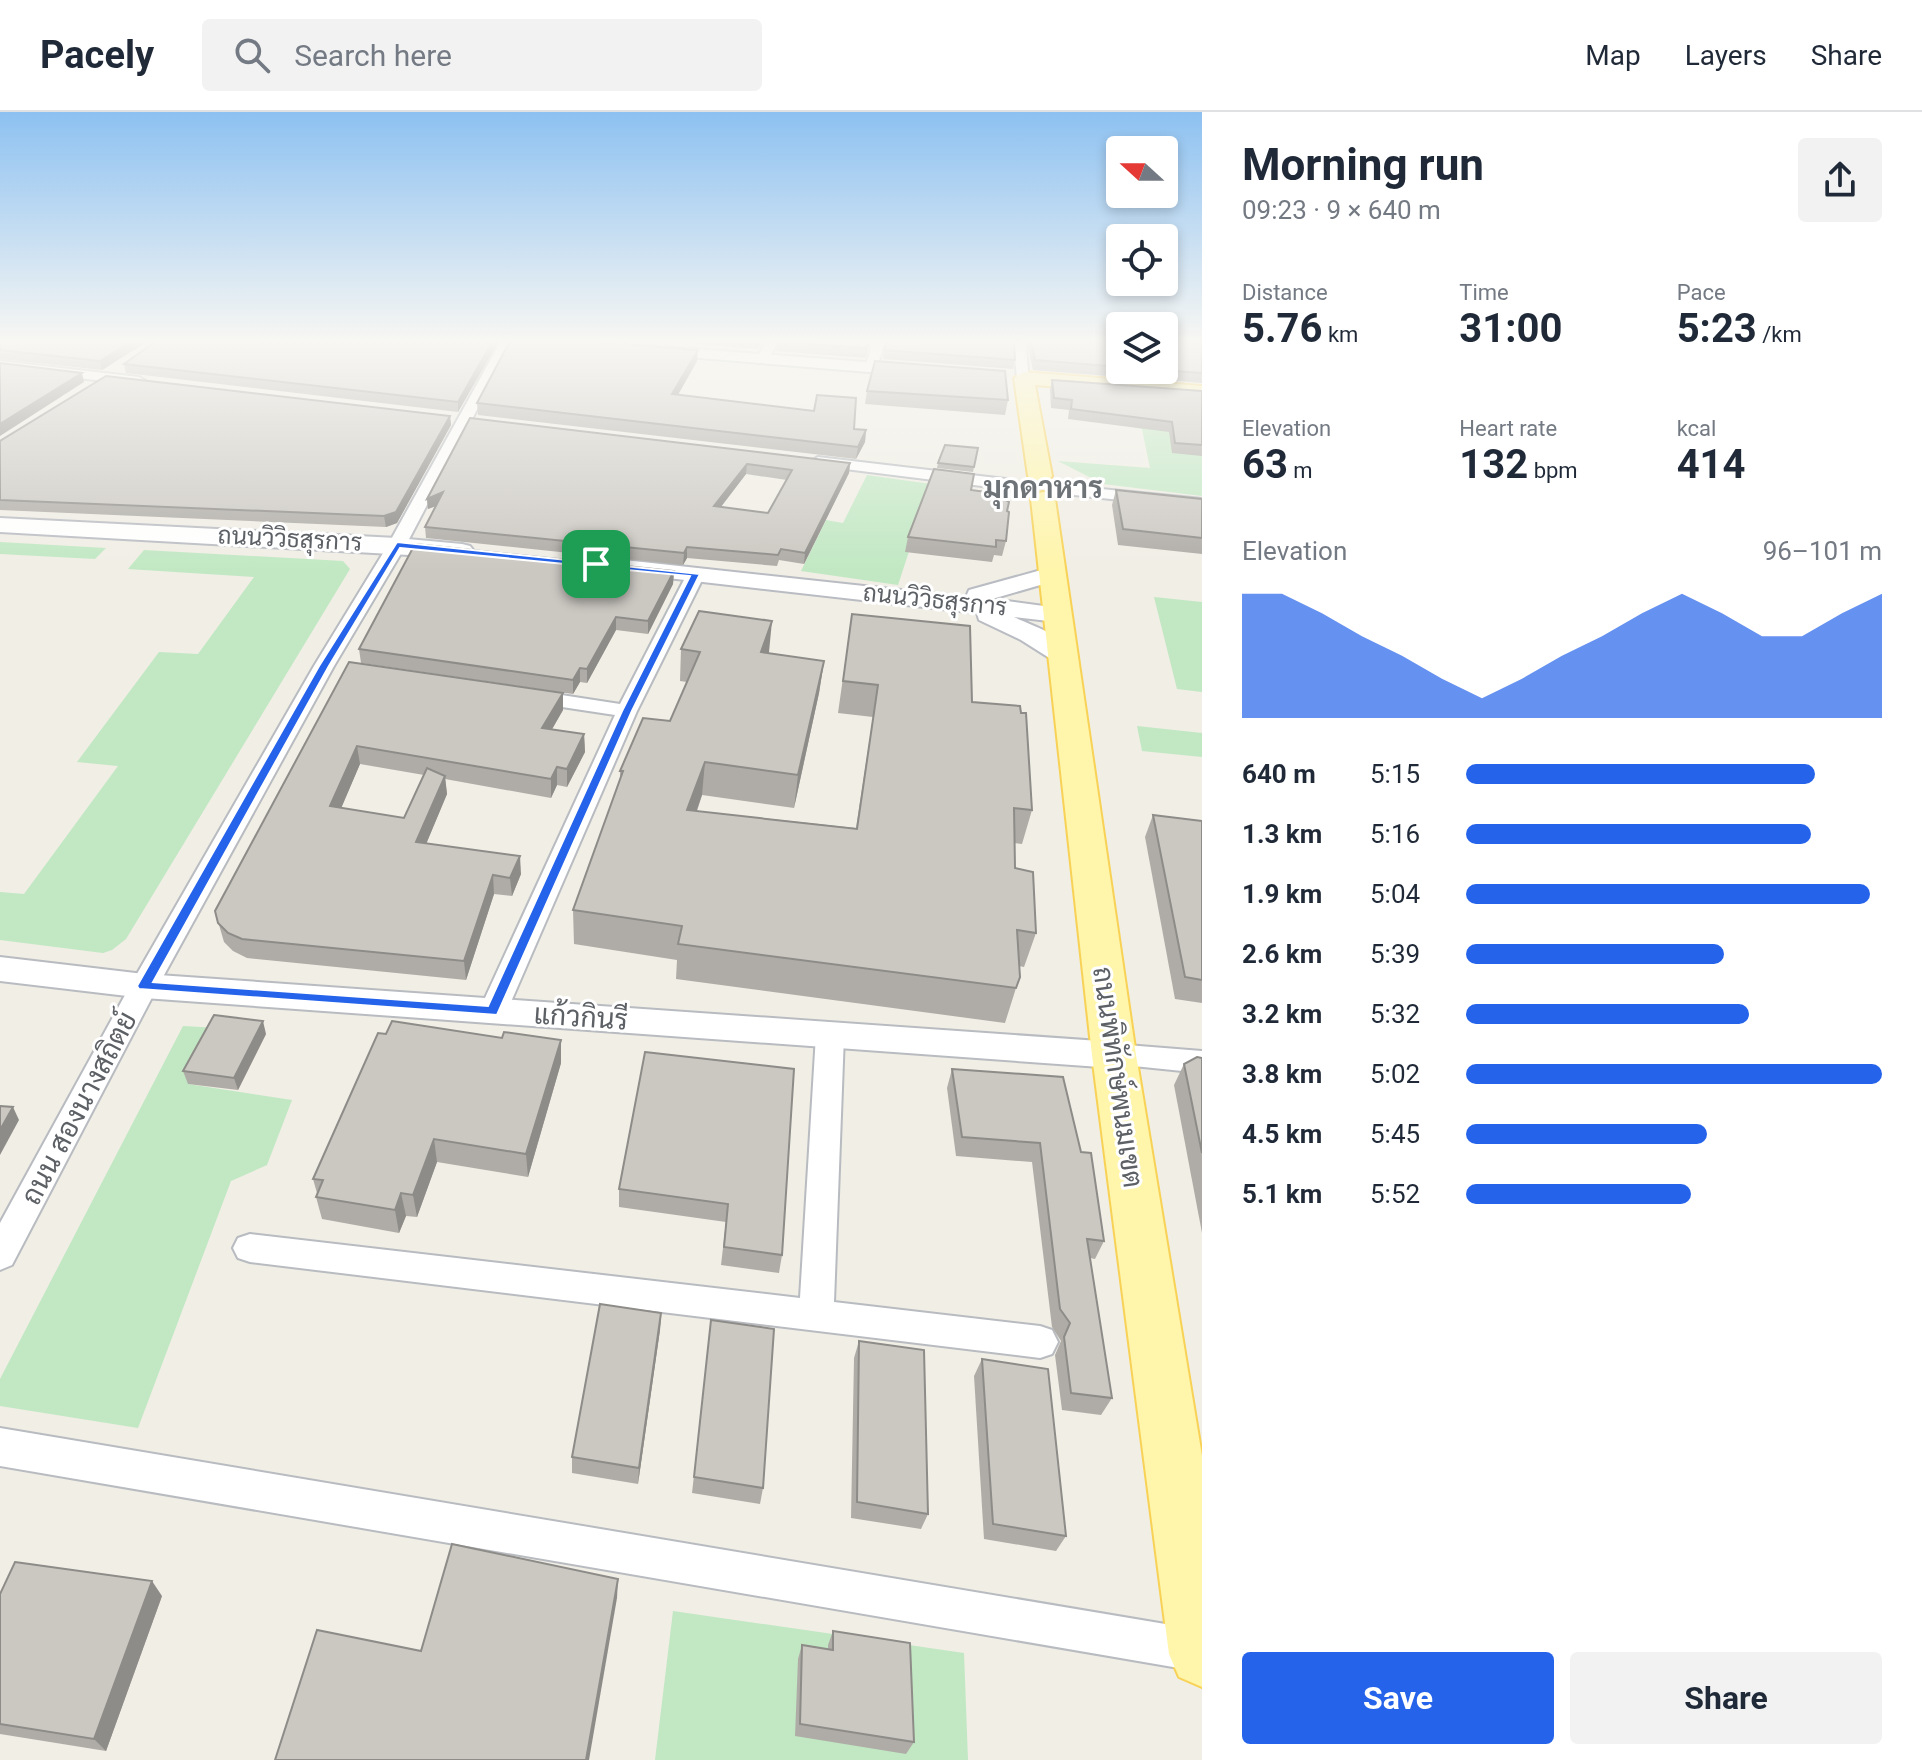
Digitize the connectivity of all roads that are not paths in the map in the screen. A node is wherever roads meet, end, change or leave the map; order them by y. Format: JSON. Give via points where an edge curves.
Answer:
{"nodes":[{"id":1,"x":465,"y":416,"type":"edge"},
{"id":2,"x":1025,"y":416,"type":"edge"},
{"id":3,"x":808,"y":461,"type":"edge"},
{"id":4,"x":1042,"y":488,"type":"junction"},
{"id":5,"x":1202,"y":504,"type":"edge"},
{"id":6,"x":0,"y":525,"type":"edge"},
{"id":7,"x":397,"y":545,"type":"junction"},
{"id":8,"x":492,"y":554,"type":"edge"},
{"id":9,"x":602,"y":565,"type":"edge"},
{"id":10,"x":696,"y":574,"type":"junction"},
{"id":11,"x":936,"y":600,"type":"junction"},
{"id":12,"x":1057,"y":614,"type":"junction"},
{"id":13,"x":506,"y":693,"type":"edge"},
{"id":14,"x":627,"y":711,"type":"junction"},
{"id":15,"x":0,"y":969,"type":"edge"},
{"id":16,"x":144,"y":986,"type":"junction"},
{"id":17,"x":493,"y":1011,"type":"junction"},
{"id":18,"x":830,"y":1035,"type":"junction"},
{"id":19,"x":1114,"y":1055,"type":"junction"},
{"id":20,"x":1202,"y":1062,"type":"edge"},
{"id":21,"x":250,"y":1248,"type":"dead end"},
{"id":22,"x":0,"y":1255,"type":"edge"},
{"id":23,"x":816,"y":1315,"type":"junction"},
{"id":24,"x":1040,"y":1342,"type":"dead end"},
{"id":25,"x":0,"y":1447,"type":"edge"},
{"id":26,"x":1202,"y":1652,"type":"edge"}],
"edges":[{"from":1,"to":7,"type":"street","name":"ถนน สองนางสถิตย์"},
{"from":2,"to":4,"type":"main road","name":"ถนนพิทักษ์พนมเขต"},
{"from":3,"to":4,"type":"street"},
{"from":4,"to":5,"type":"street"},
{"from":4,"to":12,"type":"main road","name":"ถนนพิทักษ์พนมเขต"},
{"from":6,"to":7,"type":"main road","name":"ถนนวิวิธสุรการ"},
{"from":7,"to":8,"type":"main road","name":"ถนนวิวิธสุรการ"},
{"from":7,"to":16,"type":"street","name":"ถนน สองนางสถิตย์"},
{"from":9,"to":10,"type":"main road","name":"ถนนวิวิธสุรการ"},
{"from":10,"to":11,"type":"main road","name":"ถนนวิวิธสุรการ"},
{"from":10,"to":14,"type":"street"},
{"from":11,"to":12,"type":"main road","name":"ถนนวิวิธสุรการ"},
{"from":11,"to":12,"type":"main road","via":[[989,593]]},
{"from":11,"to":12,"type":"main road","via":[[1030,634]]},
{"from":12,"to":19,"type":"main road","name":"ถนนพิทักษ์พนมเขต"},
{"from":13,"to":14,"type":"street"},
{"from":14,"to":17,"type":"street"},
{"from":15,"to":16,"type":"street","name":"แก้วกินรี"},
{"from":16,"to":17,"type":"street","name":"แก้วกินรี"},
{"from":16,"to":22,"type":"street","name":"ถนน สองนางสถิตย์"},
{"from":17,"to":18,"type":"street","name":"แก้วกินรี"},
{"from":18,"to":19,"type":"street","name":"แก้วกินรี"},
{"from":18,"to":23,"type":"street"},
{"from":19,"to":20,"type":"street"},
{"from":19,"to":26,"type":"main road","name":"ถนนพิทักษ์พนมเขต"},
{"from":21,"to":23,"type":"street"},
{"from":23,"to":24,"type":"street"},
{"from":25,"to":26,"type":"street"}]}
